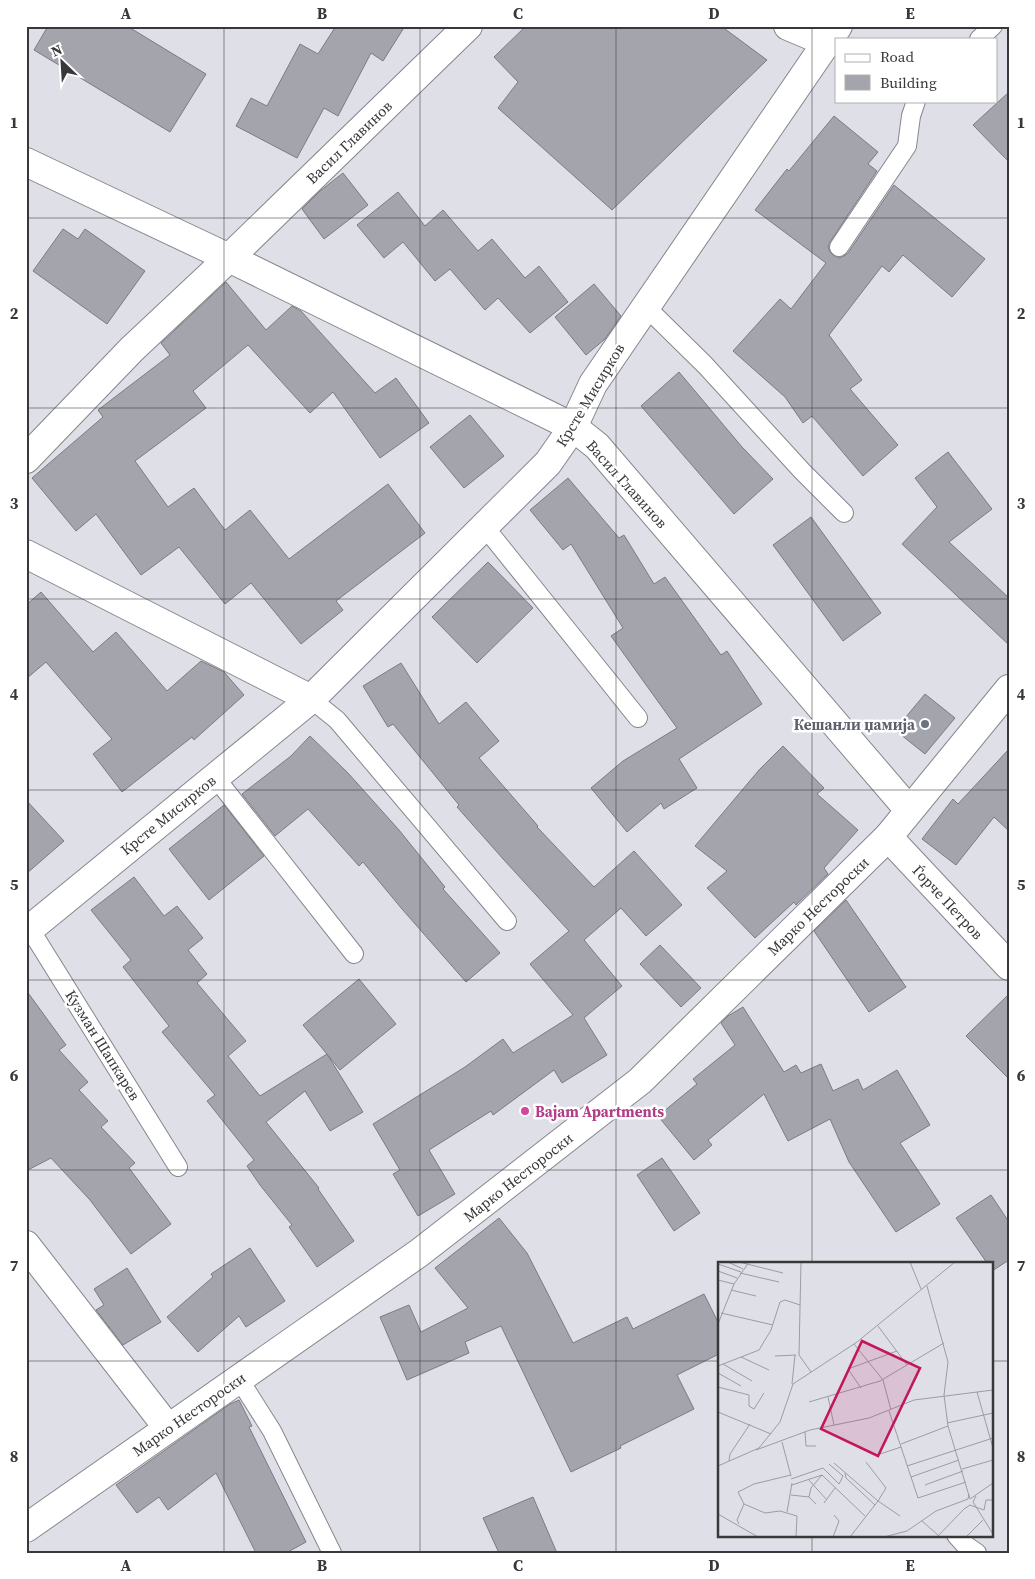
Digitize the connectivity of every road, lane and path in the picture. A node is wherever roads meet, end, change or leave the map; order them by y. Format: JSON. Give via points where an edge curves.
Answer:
{"nodes":[{"id":1,"x":468,"y":26,"type":"edge"},
{"id":2,"x":788,"y":26,"type":"edge"},
{"id":3,"x":993,"y":26,"type":"edge"},
{"id":4,"x":832,"y":34,"type":"edge"},
{"id":5,"x":980,"y":38,"type":"edge"},
{"id":6,"x":916,"y":102,"type":"edge"},
{"id":7,"x":26,"y":162,"type":"edge"},
{"id":8,"x":839,"y":248,"type":"dead end"},
{"id":9,"x":229,"y":258,"type":"junction"},
{"id":10,"x":646,"y":307,"type":"junction"},
{"id":11,"x":573,"y":427,"type":"junction"},
{"id":12,"x":26,"y":459,"type":"edge"},
{"id":13,"x":844,"y":513,"type":"dead end"},
{"id":14,"x":484,"y":526,"type":"junction"},
{"id":15,"x":26,"y":554,"type":"edge"},
{"id":16,"x":1009,"y":689,"type":"edge"},
{"id":17,"x":311,"y":699,"type":"junction"},
{"id":18,"x":638,"y":718,"type":"dead end"},
{"id":19,"x":215,"y":777,"type":"junction"},
{"id":20,"x":909,"y":810,"type":"junction"},
{"id":21,"x":888,"y":837,"type":"junction"},
{"id":22,"x":507,"y":922,"type":"dead end"},
{"id":23,"x":28,"y":929,"type":"edge"},
{"id":24,"x":354,"y":954,"type":"dead end"},
{"id":25,"x":1009,"y":966,"type":"edge"},
{"id":26,"x":178,"y":1167,"type":"dead end"},
{"id":27,"x":26,"y":1244,"type":"edge"},
{"id":28,"x":239,"y":1379,"type":"junction"},
{"id":29,"x":168,"y":1428,"type":"junction"},
{"id":30,"x":26,"y":1528,"type":"edge"},
{"id":31,"x":957,"y":1536,"type":"edge"},
{"id":32,"x":332,"y":1553,"type":"edge"},
{"id":33,"x":977,"y":1553,"type":"edge"}],
"edges":[{"from":1,"to":9,"type":"street","name":"Васил Главинов"},
{"from":2,"to":4,"type":"street"},
{"from":3,"to":5,"type":"lane"},
{"from":4,"to":10,"type":"street","name":"Крсте Мисирков"},
{"from":6,"to":8,"type":"lane","via":[[907,146]]},
{"from":7,"to":9,"type":"street","name":"Васил Главинов"},
{"from":9,"to":11,"type":"street","name":"Васил Главинов"},
{"from":9,"to":12,"type":"street","name":"Васил Главинов","via":[[132,349]]},
{"from":10,"to":11,"type":"street","name":"Крсте Мисирков","via":[[594,384]]},
{"from":10,"to":13,"type":"lane","via":[[706,365]]},
{"from":11,"to":14,"type":"street","name":"Крсте Мисирков","via":[[548,463]]},
{"from":11,"to":20,"type":"street","name":"Васил Главинов","via":[[597,446]]},
{"from":14,"to":17,"type":"street","name":"Крсте Мисирков"},
{"from":14,"to":18,"type":"lane"},
{"from":15,"to":17,"type":"street"},
{"from":16,"to":20,"type":"street","name":"Марко Нестороски"},
{"from":17,"to":19,"type":"street","name":"Крсте Мисирков"},
{"from":17,"to":22,"type":"lane","via":[[337,720]]},
{"from":19,"to":23,"type":"street","name":"Крсте Мисирков"},
{"from":19,"to":24,"type":"lane"},
{"from":20,"to":21,"type":"street","name":"Марко Нестороски"},
{"from":21,"to":25,"type":"street","name":"Ѓорче Петров"},
{"from":21,"to":28,"type":"street","name":"Марко Нестороски","via":[[640,1081],[419,1253]]},
{"from":23,"to":26,"type":"lane","name":"Кузман Шапкарев"},
{"from":27,"to":29,"type":"street"},
{"from":28,"to":29,"type":"street","name":"Марко Нестороски"},
{"from":28,"to":32,"type":"lane","via":[[272,1431]]},
{"from":29,"to":30,"type":"street","name":"Марко Нестороски"},
{"from":31,"to":33,"type":"lane"}]}
